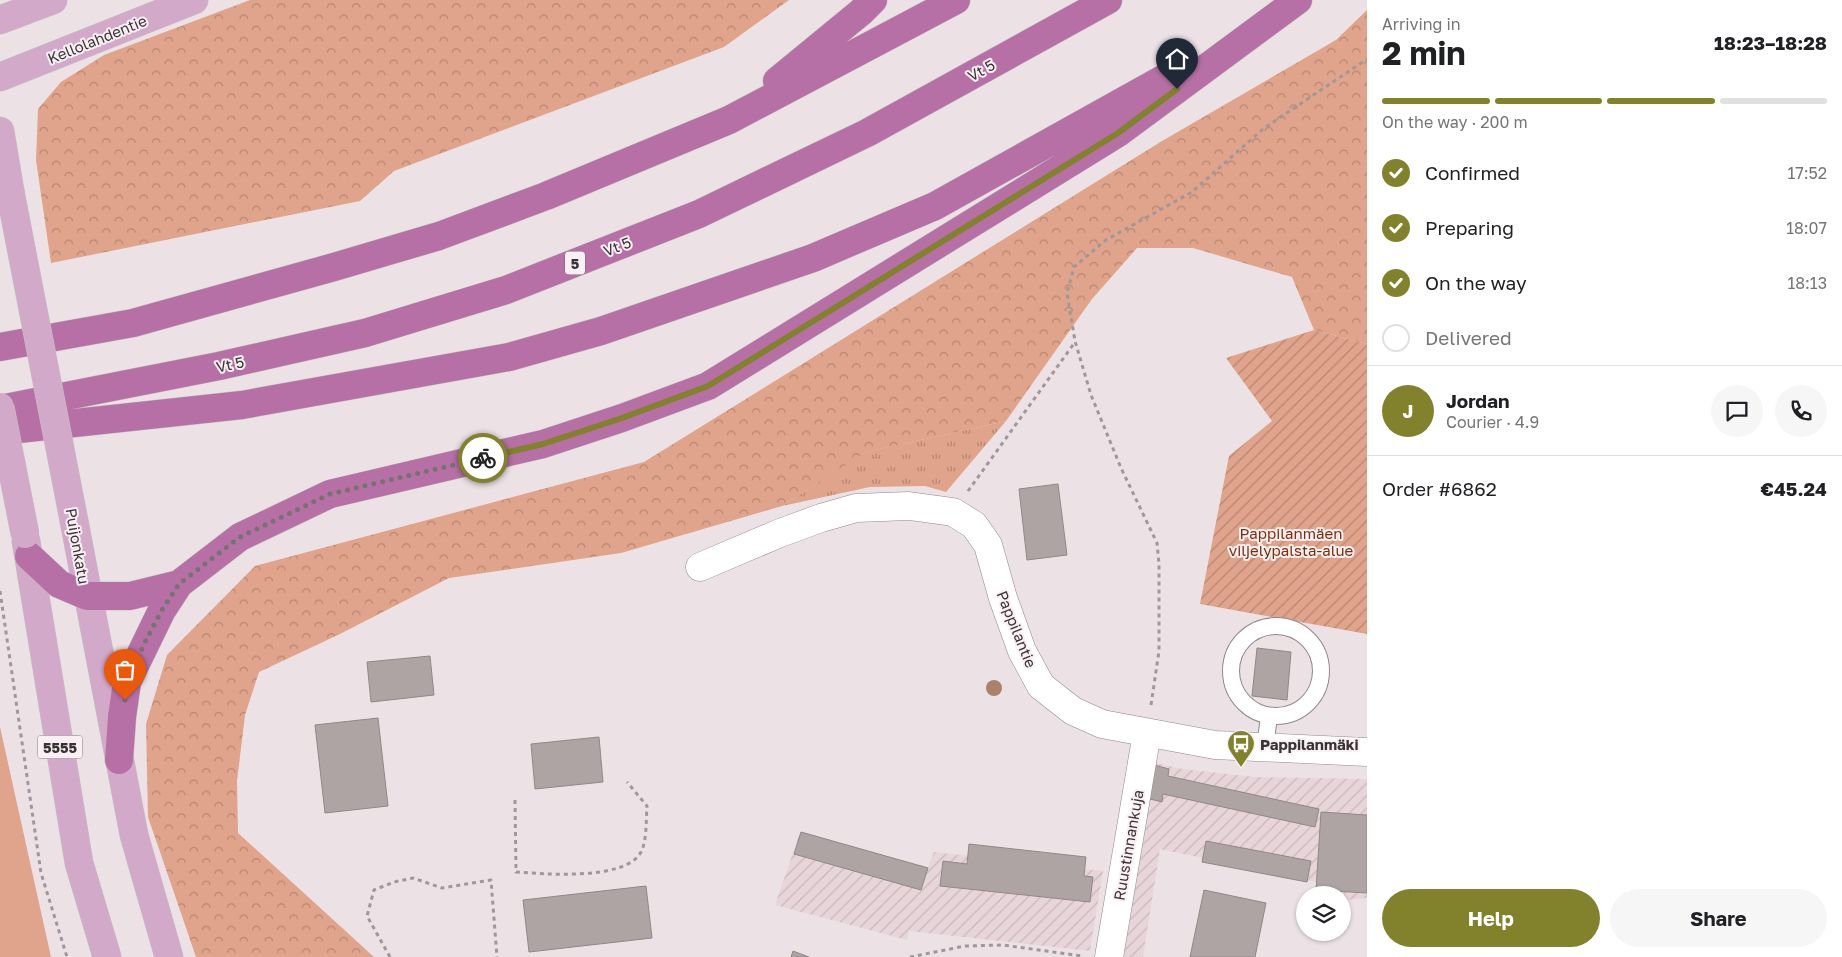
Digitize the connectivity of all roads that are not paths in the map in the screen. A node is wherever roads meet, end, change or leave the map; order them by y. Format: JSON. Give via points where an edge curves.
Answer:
{"nodes":[{"id":1,"x":53,"y":0,"type":"edge"},
{"id":2,"x":194,"y":0,"type":"edge"},
{"id":3,"x":873,"y":0,"type":"edge"},
{"id":4,"x":956,"y":0,"type":"edge"},
{"id":5,"x":1108,"y":0,"type":"edge"},
{"id":6,"x":1290,"y":6,"type":"edge"},
{"id":7,"x":0,"y":20,"type":"edge"},
{"id":8,"x":0,"y":77,"type":"edge"},
{"id":9,"x":729,"y":120,"type":"junction"},
{"id":10,"x":0,"y":131,"type":"edge"},
{"id":11,"x":0,"y":347,"type":"edge"},
{"id":12,"x":0,"y":408,"type":"edge"},
{"id":13,"x":0,"y":432,"type":"edge"},
{"id":14,"x":27,"y":545,"type":"junction"},
{"id":15,"x":700,"y":567,"type":"dead end"},
{"id":16,"x":179,"y":584,"type":"junction"},
{"id":17,"x":87,"y":596,"type":"junction"},
{"id":18,"x":1268,"y":716,"type":"junction"},
{"id":19,"x":1147,"y":733,"type":"junction"},
{"id":20,"x":1265,"y":748,"type":"junction"},
{"id":21,"x":1367,"y":752,"type":"edge"},
{"id":22,"x":119,"y":760,"type":"junction"},
{"id":23,"x":107,"y":957,"type":"edge"},
{"id":24,"x":169,"y":957,"type":"edge"},
{"id":25,"x":1109,"y":957,"type":"edge"}],
"edges":[{"from":1,"to":7,"type":"main road"},
{"from":2,"to":8,"type":"main road","name":"Kellolahdentie"},
{"from":3,"to":9,"type":"highway"},
{"from":4,"to":9,"type":"highway"},
{"from":5,"to":12,"type":"highway","name":"Vt 5","number":"5","via":[[868,133],[806,163],[699,214],[506,290],[365,333],[219,366]]},
{"from":6,"to":13,"type":"highway","via":[[935,206],[813,258],[601,331],[509,357],[242,405]]},
{"from":6,"to":16,"type":"highway","via":[[1118,133],[708,386],[543,444],[330,494],[240,537]]},
{"from":9,"to":11,"type":"highway","via":[[546,196],[438,236],[133,323]]},
{"from":10,"to":17,"type":"main road","name":"Puijonkatu","bridge":true},
{"from":12,"to":14,"type":"main road","number":"5555","bridge":true},
{"from":14,"to":17,"type":"highway","via":[[59,584]]},
{"from":14,"to":23,"type":"main road","number":"5555","via":[[79,863]]},
{"from":15,"to":19,"type":"street","name":"Pappilantie","via":[[780,533],[856,508],[909,506],[953,512],[974,525],[988,545],[1002,598],[1022,651],[1041,686],[1073,711],[1102,724]]},
{"from":16,"to":17,"type":"highway","via":[[130,596]]},
{"from":16,"to":22,"type":"highway","via":[[162,610],[127,682]]},
{"from":17,"to":22,"type":"main road","name":"Puijonkatu"},
{"from":18,"to":18,"type":"lane","via":[[1283,716],[1308,703],[1320,677],[1320,663],[1306,638],[1293,629],[1278,626],[1250,634],[1239,645],[1231,666],[1234,688],[1242,701],[1254,711]]},
{"from":18,"to":20,"type":"lane"},
{"from":19,"to":20,"type":"street","name":"Pappilantie","via":[[1215,745]]},
{"from":19,"to":25,"type":"street","name":"Ruustinnankuja"},
{"from":20,"to":21,"type":"street","name":"Pappilantie"},
{"from":22,"to":24,"type":"main road","name":"Puijonkatu","via":[[134,835]]}]}
